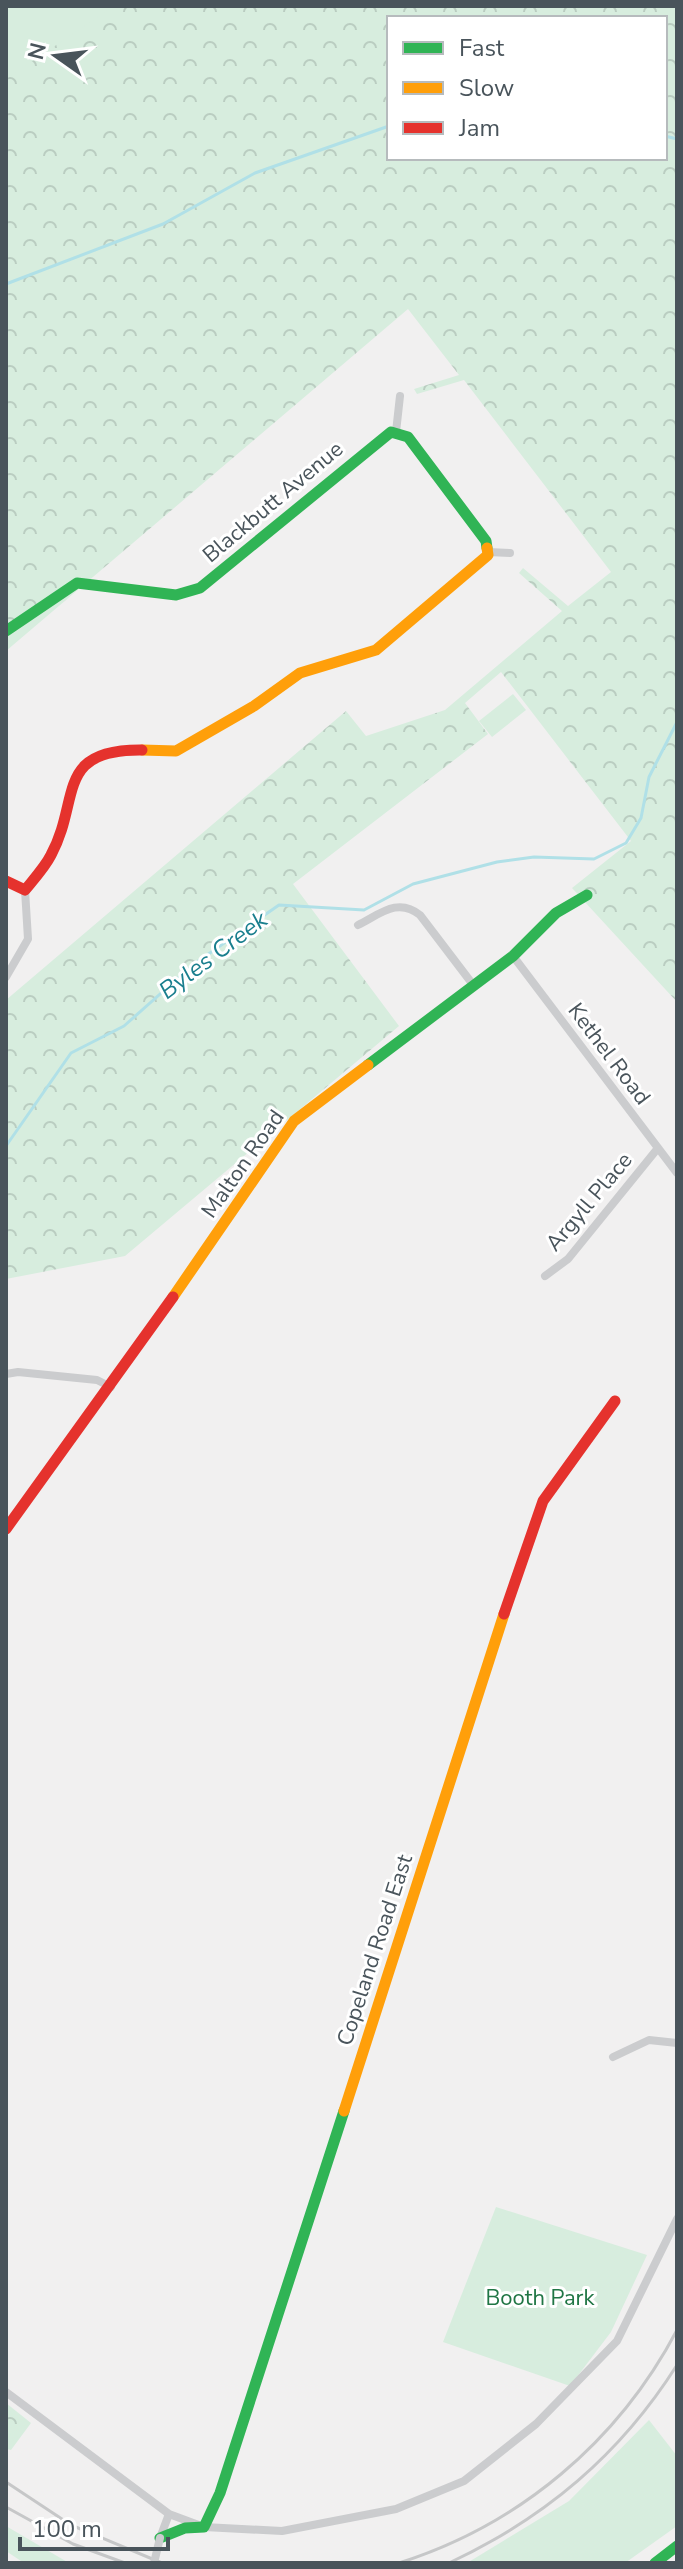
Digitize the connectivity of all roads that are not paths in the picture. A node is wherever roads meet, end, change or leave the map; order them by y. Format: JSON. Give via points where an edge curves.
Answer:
{"nodes":[{"id":1,"x":400,"y":396,"type":"dead end"},
{"id":2,"x":396,"y":432,"type":"junction"},
{"id":3,"x":488,"y":552,"type":"junction"},
{"id":4,"x":510,"y":553,"type":"dead end"},
{"id":5,"x":6,"y":631,"type":"edge"},
{"id":6,"x":6,"y":881,"type":"edge"},
{"id":7,"x":25,"y":890,"type":"junction"},
{"id":8,"x":587,"y":895,"type":"dead end"},
{"id":9,"x":358,"y":925,"type":"dead end"},
{"id":10,"x":513,"y":956,"type":"junction"},
{"id":11,"x":6,"y":977,"type":"edge"},
{"id":12,"x":474,"y":986,"type":"junction"},
{"id":13,"x":658,"y":1148,"type":"junction"},
{"id":14,"x":677,"y":1173,"type":"edge"},
{"id":15,"x":545,"y":1276,"type":"dead end"},
{"id":16,"x":6,"y":1374,"type":"edge"},
{"id":17,"x":111,"y":1387,"type":"junction"},
{"id":18,"x":615,"y":1401,"type":"dead end"},
{"id":19,"x":6,"y":1529,"type":"edge"},
{"id":20,"x":677,"y":2043,"type":"edge"},
{"id":21,"x":613,"y":2057,"type":"dead end"},
{"id":22,"x":677,"y":2219,"type":"edge"},
{"id":23,"x":6,"y":2392,"type":"edge"},
{"id":24,"x":169,"y":2514,"type":"junction"},
{"id":25,"x":204,"y":2527,"type":"junction"},
{"id":26,"x":160,"y":2538,"type":"junction"},
{"id":27,"x":677,"y":2546,"type":"edge"},
{"id":28,"x":154,"y":2563,"type":"edge"},
{"id":29,"x":655,"y":2563,"type":"edge"}],
"edges":[{"from":1,"to":2,"type":"street"},
{"from":2,"to":3,"type":"street","via":[[408,437],[486,541]]},
{"from":2,"to":5,"type":"street","name":"Blackbutt Avenue","via":[[383,435],[200,588],[176,595],[77,583]]},
{"from":3,"to":4,"type":"street"},
{"from":3,"to":7,"type":"street","via":[[468,575],[376,650],[300,673],[176,751],[111,750],[95,757],[76,777],[52,854]]},
{"from":6,"to":7,"type":"street"},
{"from":7,"to":11,"type":"street","via":[[28,939]]},
{"from":8,"to":10,"type":"street","name":"Malton Road","via":[[529,937]]},
{"from":9,"to":12,"type":"street","via":[[394,907],[409,907]]},
{"from":10,"to":12,"type":"street","name":"Malton Road"},
{"from":10,"to":13,"type":"street","name":"Kethel Road"},
{"from":12,"to":17,"type":"street","name":"Malton Road","via":[[294,1121]]},
{"from":13,"to":14,"type":"street","name":"Kethel Road"},
{"from":13,"to":15,"type":"street","name":"Argyll Place","via":[[568,1259]]},
{"from":16,"to":17,"type":"street","via":[[97,1380]]},
{"from":17,"to":19,"type":"street","name":"Malton Road"},
{"from":18,"to":25,"type":"street","name":"Copeland Road East","via":[[543,1501],[534,1523],[225,2478]]},
{"from":20,"to":21,"type":"street","via":[[649,2040]]},
{"from":22,"to":25,"type":"street","via":[[617,2341],[536,2424],[464,2481],[396,2509],[282,2531]]},
{"from":23,"to":24,"type":"street"},
{"from":24,"to":25,"type":"street"},
{"from":24,"to":26,"type":"street"},
{"from":25,"to":26,"type":"street"},
{"from":26,"to":28,"type":"street","bridge":true},
{"from":27,"to":29,"type":"street"}]}
